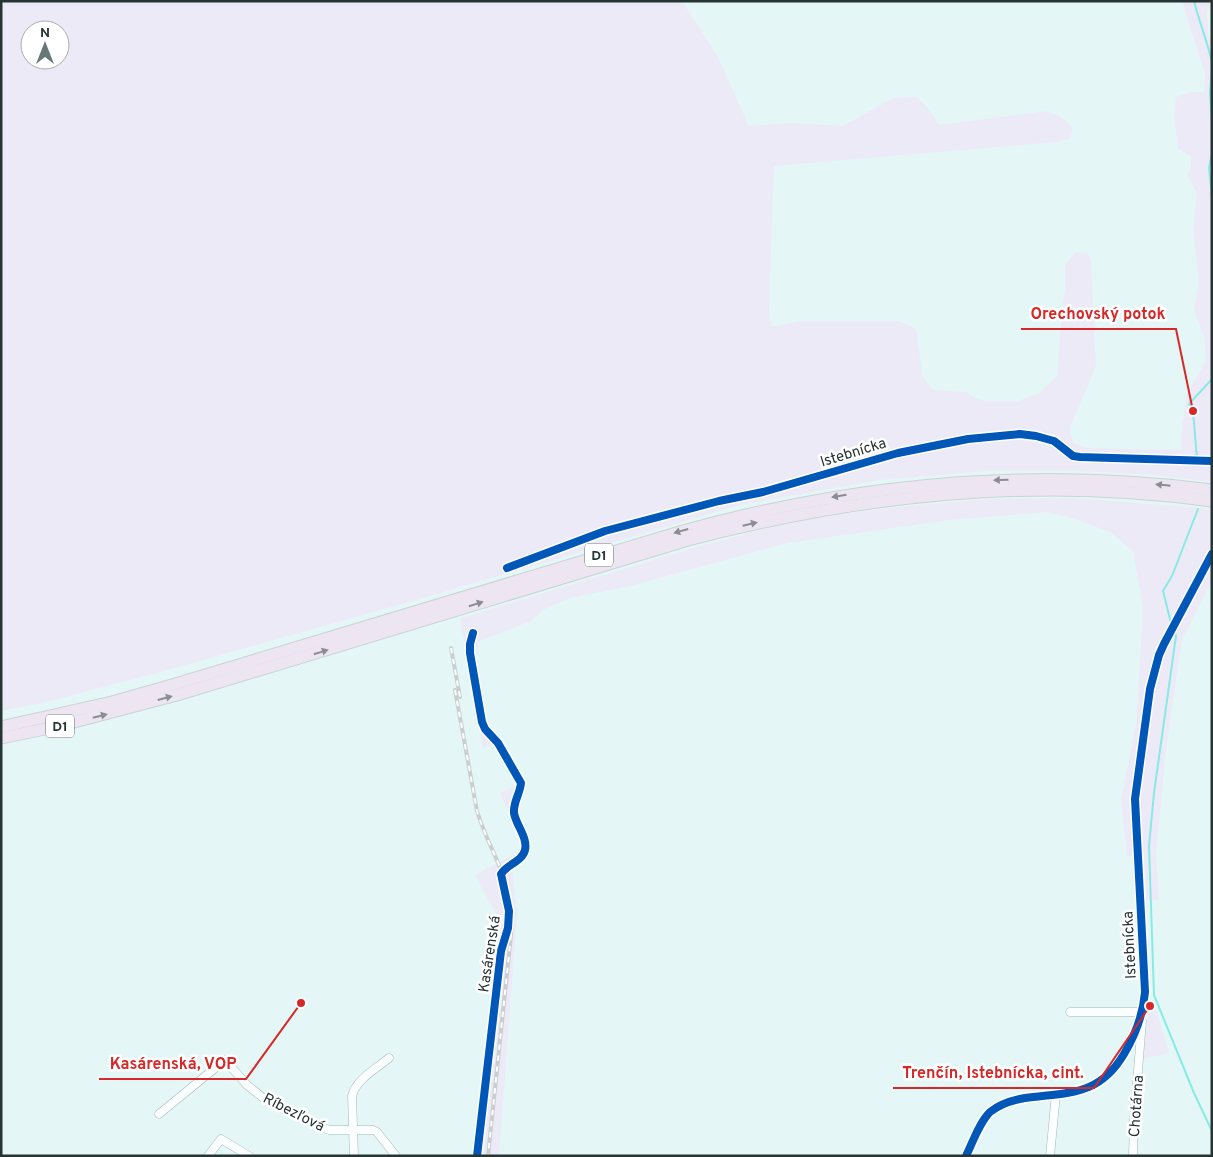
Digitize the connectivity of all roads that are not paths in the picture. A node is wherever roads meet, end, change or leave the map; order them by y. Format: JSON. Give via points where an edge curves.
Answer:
{"nodes":[{"id":1,"x":1212,"y":461,"type":"edge"},
{"id":2,"x":1212,"y":490,"type":"edge"},
{"id":3,"x":1212,"y":501,"type":"edge"},
{"id":4,"x":1212,"y":554,"type":"edge"},
{"id":5,"x":507,"y":568,"type":"dead end"},
{"id":6,"x":473,"y":633,"type":"dead end"},
{"id":7,"x":1,"y":727,"type":"edge"},
{"id":8,"x":1,"y":738,"type":"edge"},
{"id":9,"x":1070,"y":1012,"type":"dead end"},
{"id":10,"x":1142,"y":1014,"type":"junction"},
{"id":11,"x":1126,"y":1051,"type":"junction"},
{"id":12,"x":1140,"y":1057,"type":"junction"},
{"id":13,"x":389,"y":1058,"type":"dead end"},
{"id":14,"x":1056,"y":1094,"type":"junction"},
{"id":15,"x":159,"y":1114,"type":"dead end"},
{"id":16,"x":353,"y":1131,"type":"junction"},
{"id":17,"x":208,"y":1156,"type":"edge"},
{"id":18,"x":249,"y":1156,"type":"edge"},
{"id":19,"x":354,"y":1156,"type":"edge"},
{"id":20,"x":396,"y":1156,"type":"edge"},
{"id":21,"x":477,"y":1156,"type":"edge"},
{"id":22,"x":966,"y":1156,"type":"edge"},
{"id":23,"x":1050,"y":1156,"type":"edge"},
{"id":24,"x":1133,"y":1156,"type":"edge"}],
"edges":[{"from":1,"to":5,"type":"street","name":"Istebnícka","via":[[1080,457],[1054,441],[1020,434],[968,439],[898,453],[764,492],[605,531]]},
{"from":2,"to":7,"type":"highway","number":"D1","one_way":true,"via":[[1098,480],[1003,480],[911,486],[819,499],[728,518],[172,685]]},
{"from":8,"to":3,"type":"highway","number":"D1","one_way":true,"via":[[178,694],[688,540],[820,510],[910,497],[1013,490],[1098,491]]},
{"from":4,"to":10,"type":"street","name":"Istebnícka","via":[[1158,655],[1150,688],[1135,799],[1145,992]]},
{"from":6,"to":21,"type":"street","name":"Kasárenská","via":[[470,653],[482,722],[521,783],[514,811],[526,849],[522,857],[502,874],[509,921],[501,951]]},
{"from":9,"to":10,"type":"street"},
{"from":10,"to":11,"type":"street","name":"Istebnícka"},
{"from":10,"to":12,"type":"street","name":"Chotárna"},
{"from":11,"to":12,"type":"street","name":"Chotárna"},
{"from":11,"to":14,"type":"street","name":"Istebnícka","via":[[1098,1084],[1084,1090]]},
{"from":12,"to":24,"type":"street","name":"Chotárna"},
{"from":13,"to":16,"type":"street","via":[[354,1089]]},
{"from":14,"to":22,"type":"street","name":"Istebnícka","via":[[1004,1103],[990,1113]]},
{"from":14,"to":23,"type":"street"},
{"from":15,"to":16,"type":"street","name":"Ríbezľová","via":[[225,1060],[247,1085],[267,1101],[329,1130]]},
{"from":16,"to":19,"type":"street"},
{"from":16,"to":20,"type":"street","name":"Ríbezľová","via":[[377,1132]]},
{"from":17,"to":18,"type":"street","via":[[221,1139]]}]}
